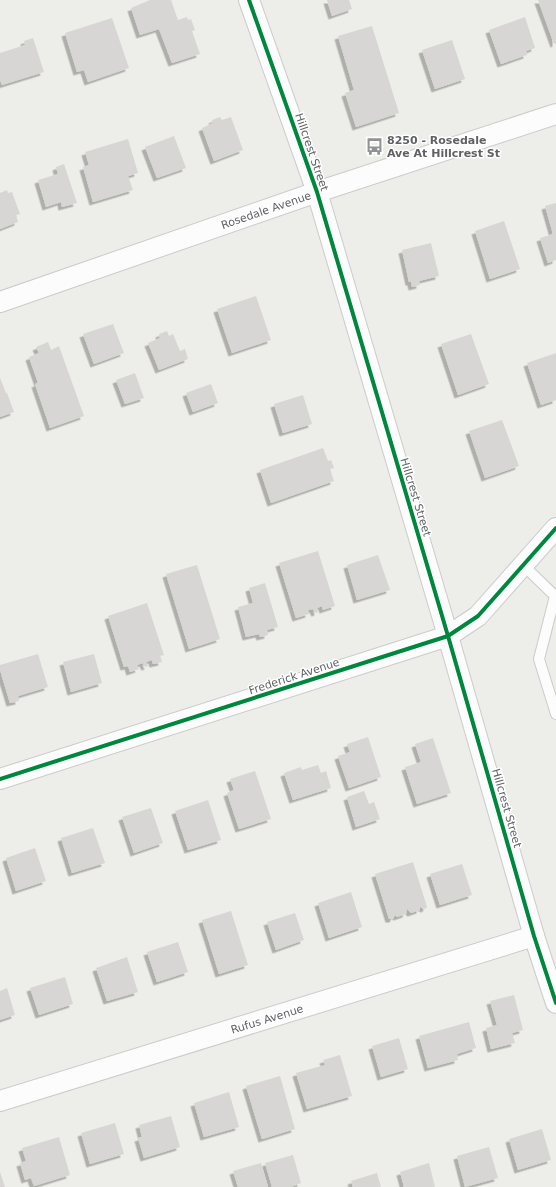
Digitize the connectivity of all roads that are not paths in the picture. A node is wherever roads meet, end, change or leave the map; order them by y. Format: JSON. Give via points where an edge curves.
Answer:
{"nodes":[{"id":1,"x":249,"y":0,"type":"edge"},
{"id":2,"x":556,"y":114,"type":"edge"},
{"id":3,"x":316,"y":192,"type":"junction"},
{"id":4,"x":0,"y":302,"type":"edge"},
{"id":5,"x":556,"y":528,"type":"edge"},
{"id":6,"x":523,"y":565,"type":"junction"},
{"id":7,"x":448,"y":636,"type":"junction"},
{"id":8,"x":556,"y":714,"type":"edge"},
{"id":9,"x":0,"y":779,"type":"edge"},
{"id":10,"x":534,"y":936,"type":"junction"},
{"id":11,"x":556,"y":1003,"type":"edge"},
{"id":12,"x":0,"y":1101,"type":"edge"}],
"edges":[{"from":1,"to":3,"type":"street","name":"Hillcrest Street"},
{"from":2,"to":3,"type":"street","name":"Rosedale Avenue"},
{"from":3,"to":4,"type":"street","name":"Rosedale Avenue"},
{"from":3,"to":7,"type":"street","name":"Hillcrest Street"},
{"from":5,"to":6,"type":"street","name":"Frederick Avenue"},
{"from":6,"to":7,"type":"street","name":"Frederick Avenue","via":[[478,616]]},
{"from":6,"to":8,"type":"lane","via":[[555,596],[539,658]]},
{"from":7,"to":9,"type":"street","name":"Frederick Avenue"},
{"from":7,"to":10,"type":"street","name":"Hillcrest Street"},
{"from":10,"to":11,"type":"street","name":"Hillcrest Street"},
{"from":10,"to":12,"type":"street","name":"Rufus Avenue"}]}
